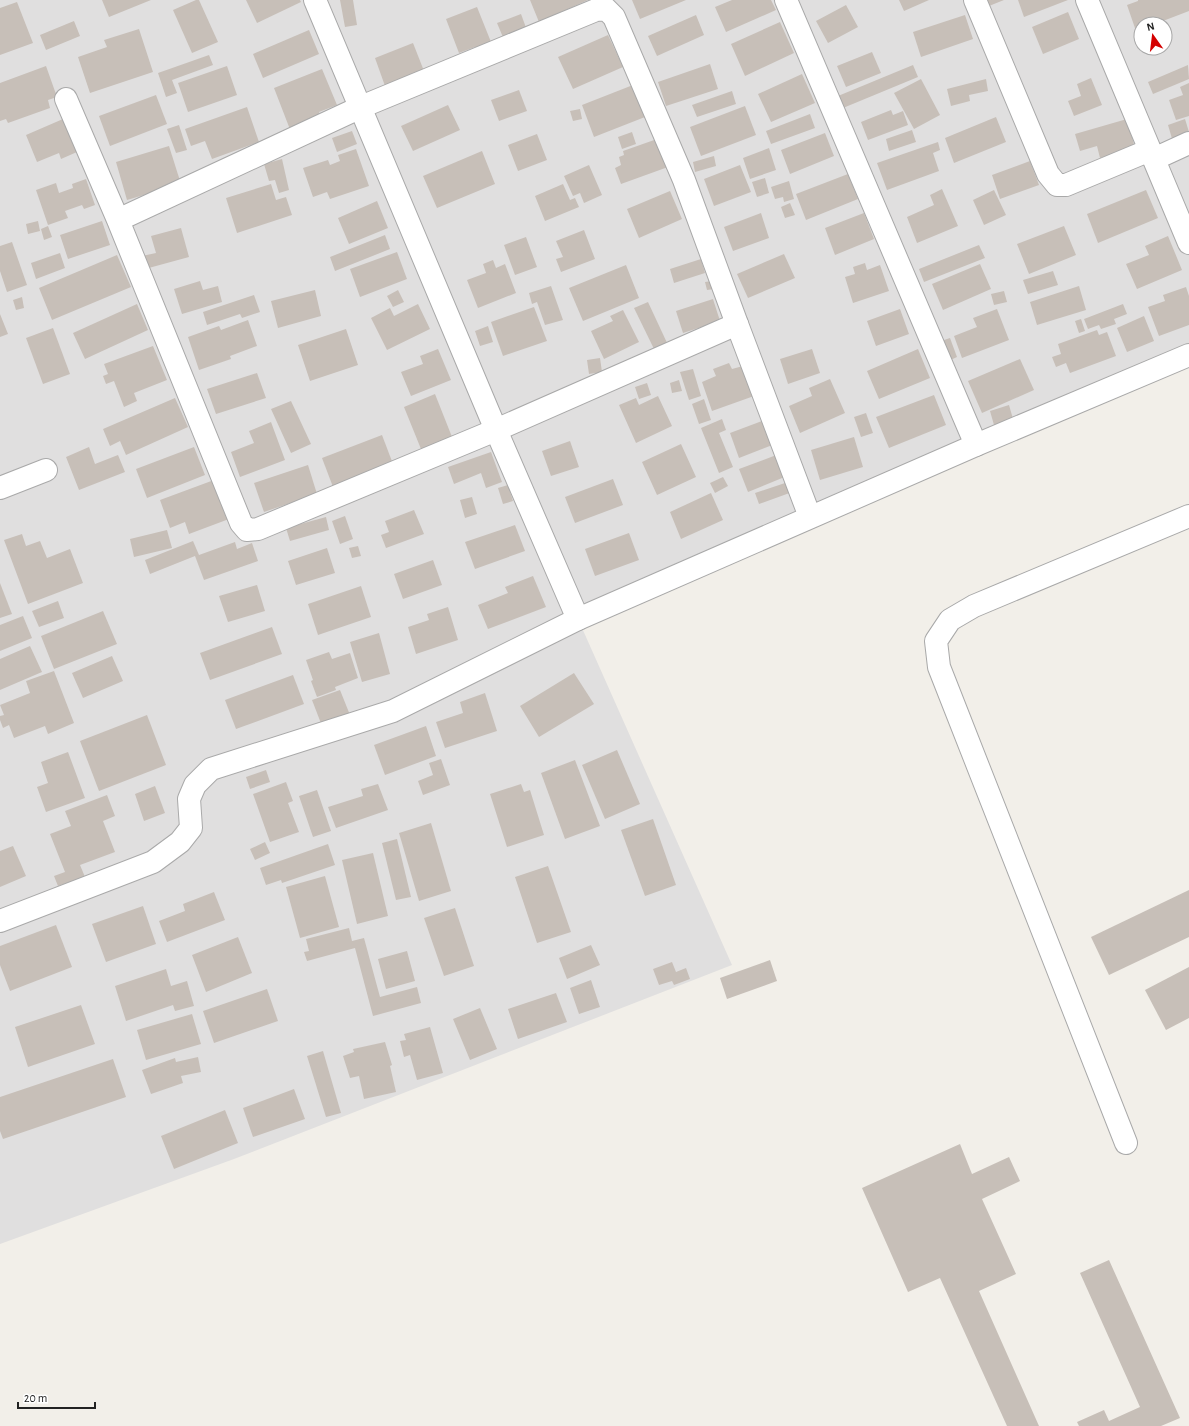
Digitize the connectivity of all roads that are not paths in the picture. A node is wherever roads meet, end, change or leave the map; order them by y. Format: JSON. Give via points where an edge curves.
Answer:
{"nodes":[{"id":1,"x":315,"y":0,"type":"edge"},
{"id":2,"x":786,"y":0,"type":"edge"},
{"id":3,"x":975,"y":0,"type":"edge"},
{"id":4,"x":1087,"y":0,"type":"edge"},
{"id":5,"x":66,"y":99,"type":"dead end"},
{"id":6,"x":361,"y":107,"type":"junction"},
{"id":7,"x":1189,"y":143,"type":"edge"},
{"id":8,"x":1152,"y":155,"type":"junction"},
{"id":9,"x":118,"y":220,"type":"junction"},
{"id":10,"x":1189,"y":243,"type":"edge"},
{"id":11,"x":737,"y":324,"type":"junction"},
{"id":12,"x":1189,"y":355,"type":"edge"},
{"id":13,"x":496,"y":430,"type":"junction"},
{"id":14,"x":976,"y":445,"type":"junction"},
{"id":15,"x":46,"y":470,"type":"dead end"},
{"id":16,"x":0,"y":488,"type":"edge"},
{"id":17,"x":1189,"y":516,"type":"edge"},
{"id":18,"x":810,"y":517,"type":"junction"},
{"id":19,"x":578,"y":619,"type":"junction"},
{"id":20,"x":0,"y":921,"type":"edge"},
{"id":21,"x":1126,"y":1143,"type":"dead end"}],
"edges":[{"from":1,"to":6,"type":"street"},
{"from":2,"to":14,"type":"street"},
{"from":3,"to":8,"type":"street","via":[[1048,174],[1056,185],[1066,185]]},
{"from":4,"to":8,"type":"street"},
{"from":5,"to":9,"type":"street"},
{"from":6,"to":9,"type":"street"},
{"from":6,"to":11,"type":"street","via":[[596,10],[606,9],[614,17],[684,180]]},
{"from":6,"to":13,"type":"street"},
{"from":7,"to":8,"type":"street"},
{"from":8,"to":10,"type":"street"},
{"from":9,"to":13,"type":"street","via":[[241,523],[247,530],[258,528]]},
{"from":11,"to":13,"type":"street"},
{"from":11,"to":18,"type":"street"},
{"from":12,"to":14,"type":"street"},
{"from":13,"to":19,"type":"street"},
{"from":14,"to":18,"type":"street"},
{"from":15,"to":16,"type":"street"},
{"from":17,"to":21,"type":"street","via":[[974,606],[950,620],[936,641],[939,667]]},
{"from":18,"to":19,"type":"street"},
{"from":19,"to":20,"type":"street","via":[[393,711],[211,769],[195,785],[189,799],[191,828],[180,842],[153,862]]}]}
